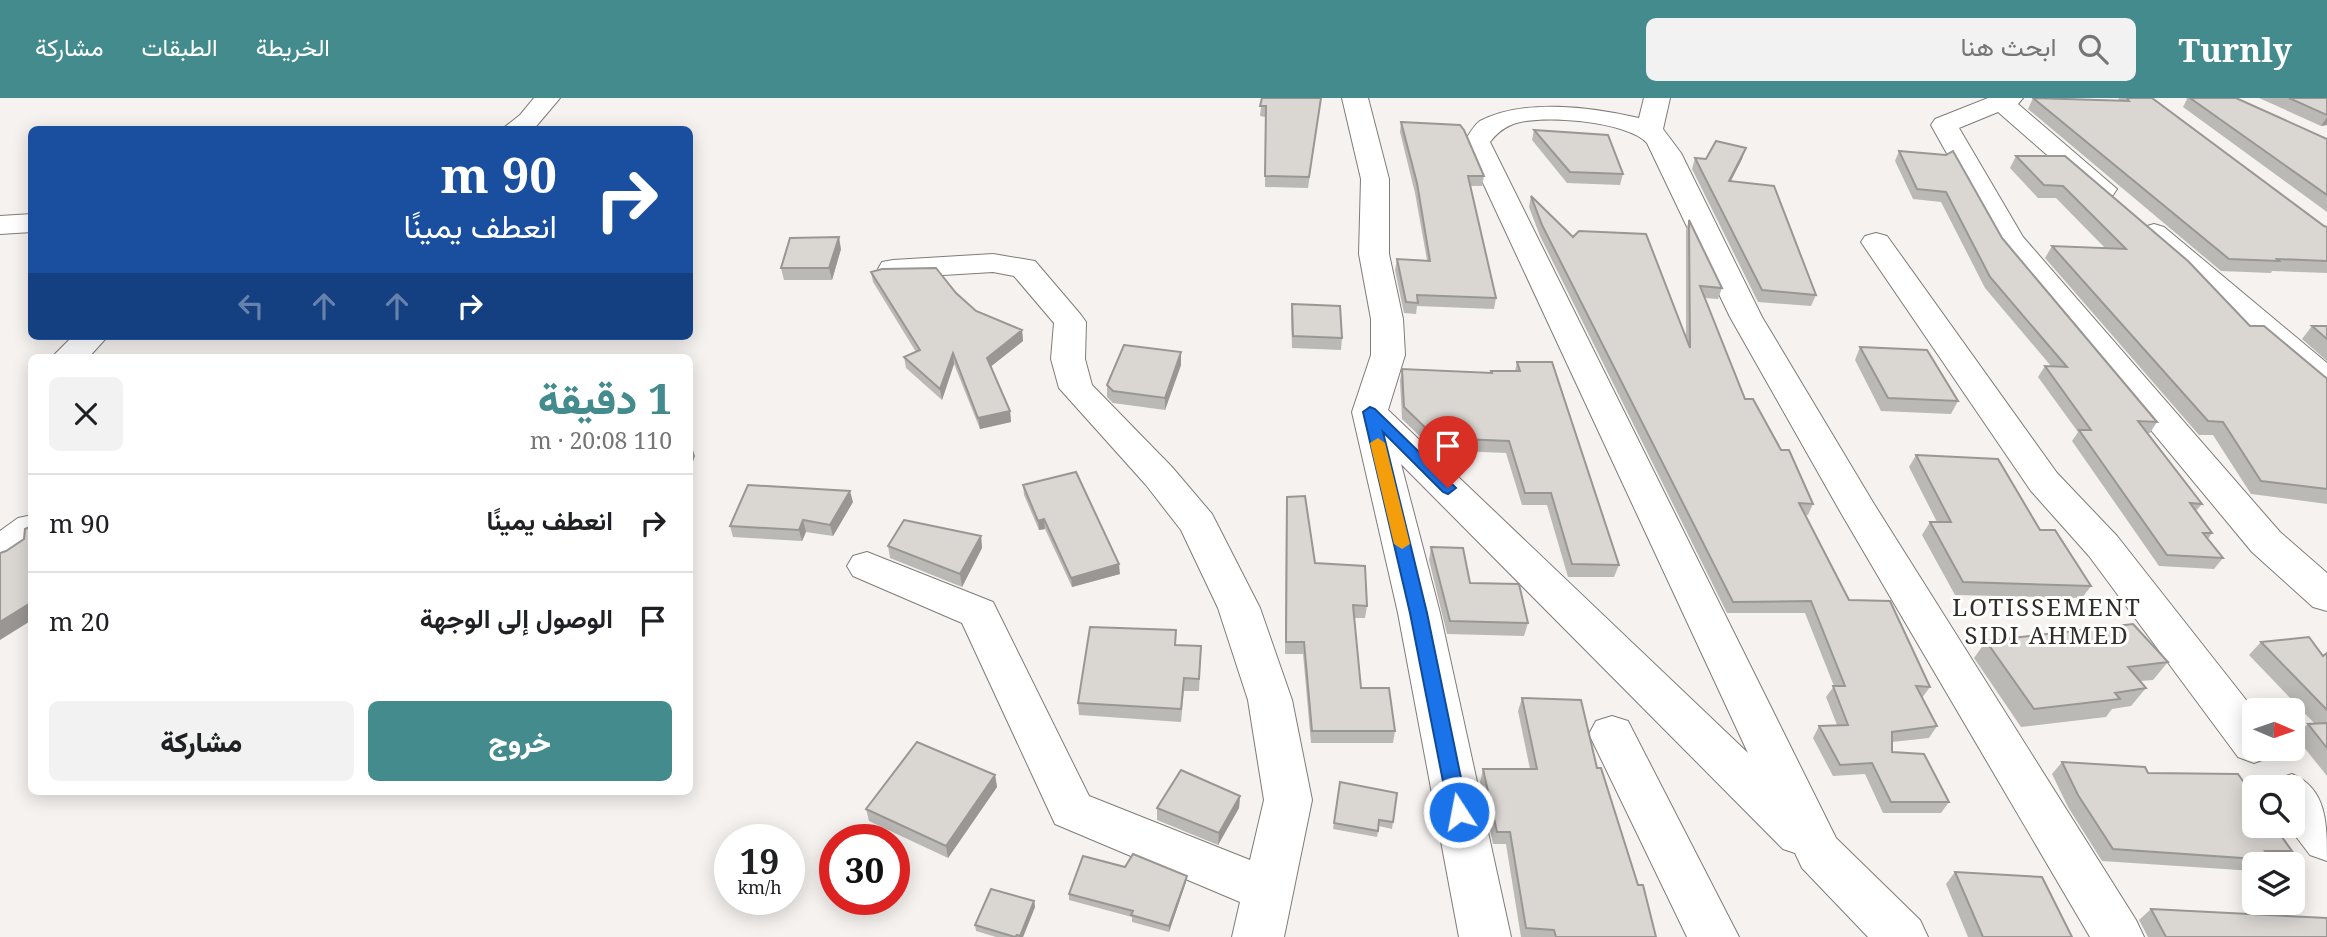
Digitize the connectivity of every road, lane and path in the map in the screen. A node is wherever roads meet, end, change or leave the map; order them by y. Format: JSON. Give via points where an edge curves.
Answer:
{"nodes":[{"id":1,"x":547,"y":98,"type":"edge"},
{"id":2,"x":1355,"y":98,"type":"edge"},
{"id":3,"x":2006,"y":100,"type":"edge"},
{"id":4,"x":1653,"y":114,"type":"edge"},
{"id":5,"x":521,"y":126,"type":"edge"},
{"id":6,"x":28,"y":223,"type":"edge"},
{"id":7,"x":0,"y":225,"type":"edge"},
{"id":8,"x":1876,"y":242,"type":"dead end"},
{"id":9,"x":893,"y":269,"type":"edge"},
{"id":10,"x":88,"y":340,"type":"edge"},
{"id":11,"x":72,"y":354,"type":"edge"},
{"id":12,"x":2327,"y":381,"type":"edge"},
{"id":13,"x":1370,"y":412,"type":"junction"},
{"id":14,"x":28,"y":531,"type":"edge"},
{"id":15,"x":0,"y":551,"type":"edge"},
{"id":16,"x":867,"y":566,"type":"dead end"},
{"id":17,"x":2327,"y":596,"type":"edge"},
{"id":18,"x":2242,"y":728,"type":"edge"},
{"id":19,"x":1612,"y":734,"type":"dead end"},
{"id":20,"x":2305,"y":811,"type":"edge"},
{"id":21,"x":2327,"y":840,"type":"edge"},
{"id":22,"x":1819,"y":853,"type":"junction"},
{"id":23,"x":1268,"y":890,"type":"junction"},
{"id":24,"x":1258,"y":937,"type":"edge"},
{"id":25,"x":1485,"y":937,"type":"edge"},
{"id":26,"x":1713,"y":937,"type":"edge"},
{"id":27,"x":1902,"y":937,"type":"edge"},
{"id":28,"x":2118,"y":937,"type":"edge"}],
"edges":[{"from":1,"to":5,"type":"street"},
{"from":2,"to":13,"type":"street","via":[[1375,179],[1374,254],[1387,331],[1388,355]]},
{"from":3,"to":12,"type":"street"},
{"from":3,"to":17,"type":"street","via":[[1944,125],[2010,241],[2266,542]]},
{"from":4,"to":22,"type":"street","via":[[1537,109],[1500,117],[1481,131],[1477,142]]},
{"from":4,"to":28,"type":"street","via":[[1667,153],[1746,317]]},
{"from":6,"to":7,"type":"street"},
{"from":8,"to":18,"type":"street","via":[[2044,482],[2103,546]]},
{"from":9,"to":23,"type":"street","via":[[993,263],[1024,268],[1070,322],[1068,359],[1076,388],[1198,524],[1239,608],[1272,713],[1288,800]]},
{"from":10,"to":11,"type":"street"},
{"from":13,"to":22,"type":"street"},
{"from":13,"to":25,"type":"street","via":[[1419,613]]},
{"from":14,"to":15,"type":"street"},
{"from":16,"to":23,"type":"street","via":[[978,613],[1072,810]]},
{"from":19,"to":26,"type":"street"},
{"from":20,"to":21,"type":"street"},
{"from":22,"to":27,"type":"street"},
{"from":23,"to":24,"type":"street"}]}
